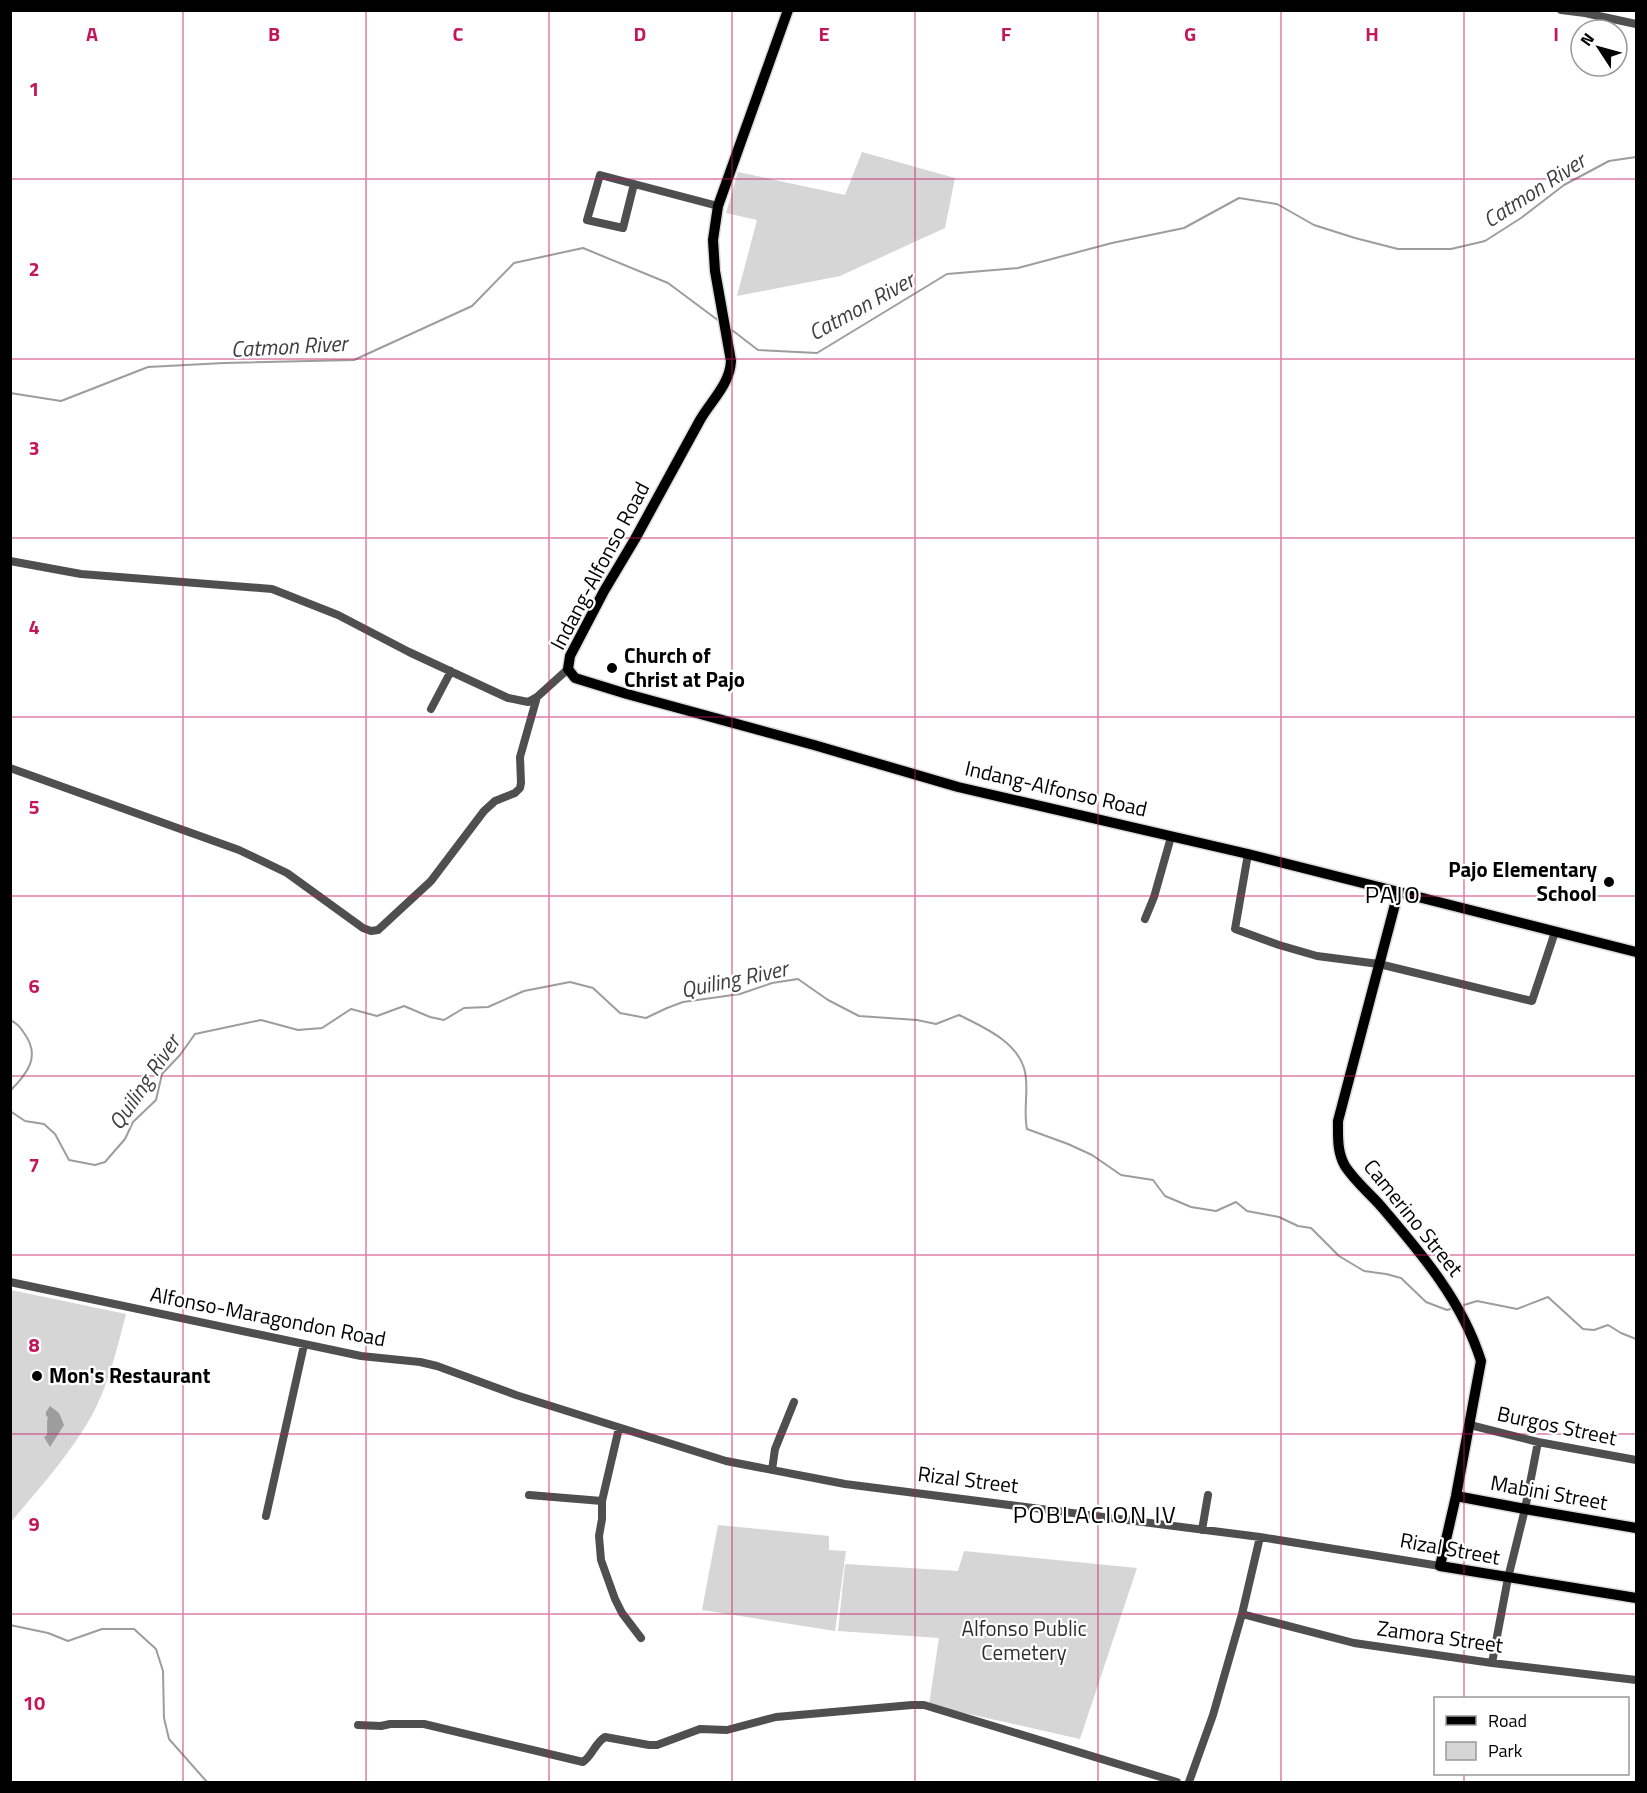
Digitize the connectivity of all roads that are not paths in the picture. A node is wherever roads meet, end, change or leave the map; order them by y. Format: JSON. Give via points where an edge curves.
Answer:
{"nodes":[{"id":1,"x":788,"y":10,"type":"edge"},
{"id":2,"x":1561,"y":10,"type":"edge"},
{"id":3,"x":1636,"y":24,"type":"edge"},
{"id":4,"x":634,"y":184,"type":"junction"},
{"id":5,"x":718,"y":207,"type":"junction"},
{"id":6,"x":10,"y":561,"type":"edge"},
{"id":7,"x":568,"y":669,"type":"junction"},
{"id":8,"x":450,"y":671,"type":"junction"},
{"id":9,"x":537,"y":697,"type":"junction"},
{"id":10,"x":431,"y":709,"type":"dead end"},
{"id":11,"x":10,"y":768,"type":"edge"},
{"id":12,"x":1171,"y":837,"type":"junction"},
{"id":13,"x":1248,"y":855,"type":"junction"},
{"id":14,"x":1398,"y":893,"type":"junction"},
{"id":15,"x":1145,"y":919,"type":"dead end"},
{"id":16,"x":1555,"y":932,"type":"junction"},
{"id":17,"x":1636,"y":952,"type":"edge"},
{"id":18,"x":1379,"y":964,"type":"junction"},
{"id":19,"x":10,"y":1282,"type":"edge"},
{"id":20,"x":304,"y":1345,"type":"junction"},
{"id":21,"x":516,"y":1395,"type":"joint"},
{"id":22,"x":794,"y":1402,"type":"dead end"},
{"id":23,"x":1470,"y":1425,"type":"junction"},
{"id":24,"x":619,"y":1428,"type":"junction"},
{"id":25,"x":1538,"y":1442,"type":"junction"},
{"id":26,"x":1636,"y":1460,"type":"edge"},
{"id":27,"x":772,"y":1470,"type":"junction"},
{"id":28,"x":529,"y":1495,"type":"dead end"},
{"id":29,"x":1208,"y":1495,"type":"dead end"},
{"id":30,"x":1456,"y":1496,"type":"junction"},
{"id":31,"x":602,"y":1501,"type":"junction"},
{"id":32,"x":1525,"y":1509,"type":"junction"},
{"id":33,"x":266,"y":1516,"type":"dead end"},
{"id":34,"x":1636,"y":1528,"type":"edge"},
{"id":35,"x":1202,"y":1530,"type":"junction"},
{"id":36,"x":1260,"y":1537,"type":"junction"},
{"id":37,"x":1440,"y":1566,"type":"junction"},
{"id":38,"x":1508,"y":1578,"type":"junction"},
{"id":39,"x":1636,"y":1598,"type":"edge"},
{"id":40,"x":1242,"y":1614,"type":"junction"},
{"id":41,"x":641,"y":1638,"type":"dead end"},
{"id":42,"x":1492,"y":1663,"type":"junction"},
{"id":43,"x":1636,"y":1680,"type":"edge"},
{"id":44,"x":358,"y":1725,"type":"dead end"},
{"id":45,"x":1177,"y":1782,"type":"edge"},
{"id":46,"x":1189,"y":1782,"type":"edge"}],
"edges":[{"from":1,"to":5,"type":"main road","name":"Indang-Alfonso Road"},
{"from":2,"to":3,"type":"street"},
{"from":4,"to":4,"type":"street","via":[[623,228],[587,220],[600,175]]},
{"from":4,"to":5,"type":"street"},
{"from":5,"to":7,"type":"main road","name":"Indang-Alfonso Road","via":[[713,240],[715,271],[730,370],[604,591],[570,656]]},
{"from":6,"to":8,"type":"street","via":[[81,574],[272,589],[338,615]]},
{"from":7,"to":9,"type":"street"},
{"from":7,"to":12,"type":"main road","name":"Indang-Alfonso Road","via":[[575,678],[627,694],[958,786]]},
{"from":8,"to":9,"type":"street","via":[[508,698],[528,702]]},
{"from":8,"to":10,"type":"street"},
{"from":9,"to":11,"type":"street","via":[[520,757],[520,788],[484,811],[431,880],[378,930],[371,931],[287,873],[239,850]]},
{"from":12,"to":13,"type":"main road","name":"Indang-Alfonso Road"},
{"from":12,"to":15,"type":"street"},
{"from":13,"to":14,"type":"main road","name":"Indang-Alfonso Road"},
{"from":13,"to":18,"type":"street","via":[[1235,929],[1317,956]]},
{"from":14,"to":16,"type":"main road","name":"Indang-Alfonso Road"},
{"from":14,"to":18,"type":"main road","name":"Camerino Street"},
{"from":16,"to":17,"type":"main road","name":"Indang-Alfonso Road"},
{"from":16,"to":18,"type":"street","via":[[1532,1001]]},
{"from":18,"to":23,"type":"main road","name":"Camerino Street","via":[[1338,1121],[1338,1149],[1346,1167],[1445,1286],[1464,1318],[1481,1361]]},
{"from":19,"to":20,"type":"street","name":"Alfonso-Maragondon Road"},
{"from":20,"to":21,"type":"street","name":"Alfonso-Maragondon Road","via":[[420,1362]]},
{"from":20,"to":33,"type":"street"},
{"from":21,"to":24,"type":"street","name":"Rizal Street"},
{"from":22,"to":27,"type":"street","via":[[775,1449]]},
{"from":23,"to":25,"type":"street","name":"Burgos Street"},
{"from":23,"to":30,"type":"main road","name":"Camerino Street"},
{"from":24,"to":27,"type":"street","name":"Rizal Street","via":[[726,1461]]},
{"from":24,"to":31,"type":"street"},
{"from":25,"to":26,"type":"street","name":"Burgos Street"},
{"from":25,"to":32,"type":"street"},
{"from":27,"to":35,"type":"street","name":"Rizal Street","via":[[907,1493]]},
{"from":28,"to":31,"type":"street"},
{"from":29,"to":35,"type":"street"},
{"from":30,"to":32,"type":"main road","name":"Mabini Street"},
{"from":30,"to":37,"type":"main road","name":"Camerino Street"},
{"from":31,"to":41,"type":"street","via":[[601,1560],[622,1613]]},
{"from":32,"to":34,"type":"main road","name":"Mabini Street"},
{"from":32,"to":38,"type":"street"},
{"from":35,"to":36,"type":"street","name":"Rizal Street"},
{"from":36,"to":37,"type":"street","name":"Rizal Street"},
{"from":36,"to":40,"type":"street"},
{"from":37,"to":38,"type":"main road","name":"Rizal Street"},
{"from":38,"to":39,"type":"main road","name":"Rizal Street"},
{"from":38,"to":42,"type":"street"},
{"from":40,"to":42,"type":"street","name":"Zamora Street","via":[[1354,1643]]},
{"from":40,"to":46,"type":"street"},
{"from":42,"to":43,"type":"street","name":"Zamora Street"},
{"from":44,"to":45,"type":"street","via":[[424,1724],[583,1762],[605,1737],[657,1745],[700,1729],[727,1730],[776,1717],[912,1705]]}]}
